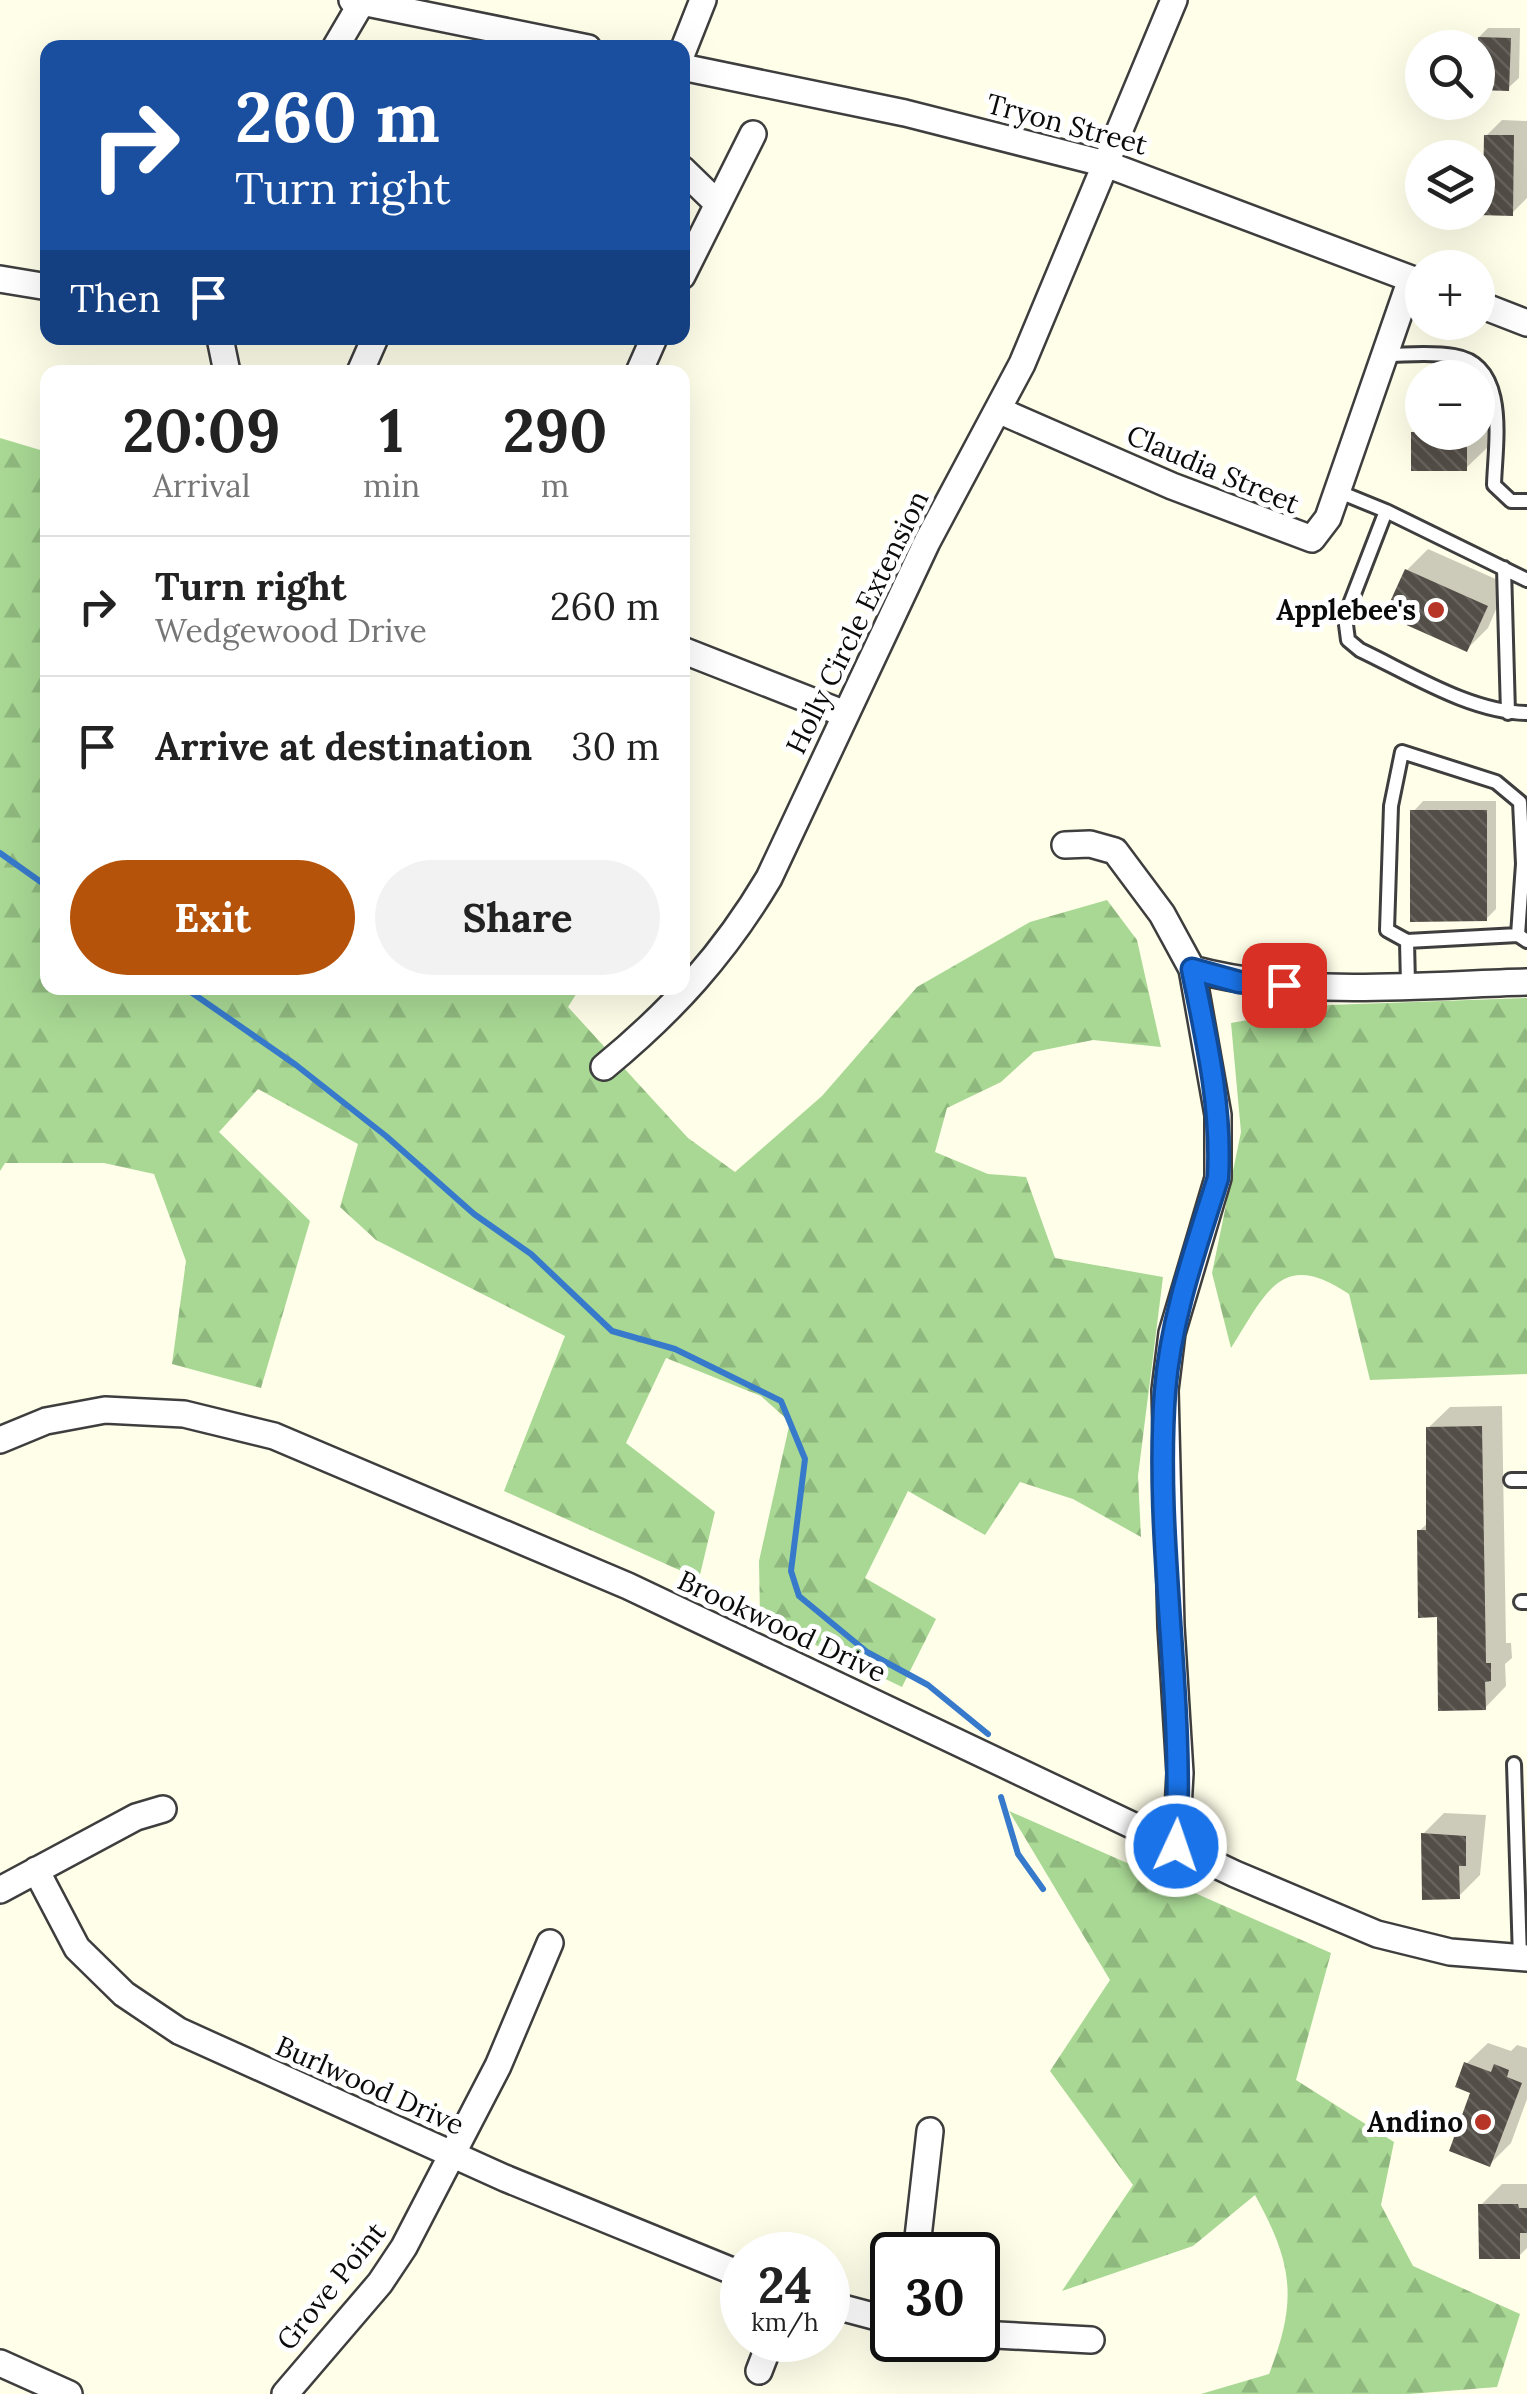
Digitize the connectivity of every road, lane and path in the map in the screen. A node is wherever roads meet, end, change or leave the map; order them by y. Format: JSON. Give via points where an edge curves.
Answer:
{"nodes":[{"id":1,"x":703,"y":0,"type":"edge"},
{"id":2,"x":1174,"y":0,"type":"edge"},
{"id":3,"x":357,"y":1,"type":"edge"},
{"id":4,"x":339,"y":40,"type":"edge"},
{"id":5,"x":549,"y":40,"type":"edge"},
{"id":6,"x":687,"y":40,"type":"edge"},
{"id":7,"x":690,"y":69,"type":"edge"},
{"id":8,"x":754,"y":134,"type":"dead end"},
{"id":9,"x":1106,"y":164,"type":"junction"},
{"id":10,"x":690,"y":177,"type":"edge"},
{"id":11,"x":716,"y":203,"type":"junction"},
{"id":12,"x":690,"y":259,"type":"edge"},
{"id":13,"x":1405,"y":276,"type":"edge"},
{"id":14,"x":0,"y":278,"type":"edge"},
{"id":15,"x":40,"y":286,"type":"edge"},
{"id":16,"x":1405,"y":307,"type":"edge"},
{"id":17,"x":1495,"y":311,"type":"edge"},
{"id":18,"x":1527,"y":324,"type":"edge"},
{"id":19,"x":1383,"y":355,"type":"junction"},
{"id":20,"x":998,"y":410,"type":"junction"},
{"id":21,"x":1337,"y":491,"type":"junction"},
{"id":22,"x":1527,"y":501,"type":"edge"},
{"id":23,"x":1386,"y":511,"type":"junction"},
{"id":24,"x":1504,"y":568,"type":"junction"},
{"id":25,"x":1527,"y":580,"type":"edge"},
{"id":26,"x":690,"y":653,"type":"edge"},
{"id":27,"x":1508,"y":713,"type":"junction"},
{"id":28,"x":1527,"y":713,"type":"edge"},
{"id":29,"x":845,"y":714,"type":"junction"},
{"id":30,"x":1065,"y":845,"type":"dead end"},
{"id":31,"x":1525,"y":864,"type":"edge"},
{"id":32,"x":1522,"y":938,"type":"edge"},
{"id":33,"x":1407,"y":941,"type":"junction"},
{"id":34,"x":1192,"y":969,"type":"junction"},
{"id":35,"x":1527,"y":982,"type":"edge"},
{"id":36,"x":1408,"y":985,"type":"junction"},
{"id":37,"x":690,"y":990,"type":"edge"},
{"id":38,"x":684,"y":995,"type":"edge"},
{"id":39,"x":604,"y":1068,"type":"dead end"},
{"id":40,"x":0,"y":1440,"type":"edge"},
{"id":41,"x":1512,"y":1480,"type":"dead end"},
{"id":42,"x":1527,"y":1480,"type":"edge"},
{"id":43,"x":1514,"y":1764,"type":"dead end"},
{"id":44,"x":163,"y":1809,"type":"dead end"},
{"id":45,"x":1176,"y":1846,"type":"junction"},
{"id":46,"x":36,"y":1870,"type":"junction"},
{"id":47,"x":0,"y":1890,"type":"edge"},
{"id":48,"x":550,"y":1944,"type":"dead end"},
{"id":49,"x":1524,"y":1958,"type":"edge"},
{"id":50,"x":930,"y":2131,"type":"dead end"},
{"id":51,"x":452,"y":2154,"type":"junction"},
{"id":52,"x":919,"y":2232,"type":"edge"},
{"id":53,"x":720,"y":2266,"type":"edge"},
{"id":54,"x":1000,"y":2335,"type":"edge"},
{"id":55,"x":1091,"y":2340,"type":"dead end"},
{"id":56,"x":762,"y":2362,"type":"edge"},
{"id":57,"x":0,"y":2363,"type":"edge"},
{"id":58,"x":759,"y":2371,"type":"dead end"},
{"id":59,"x":70,"y":2394,"type":"edge"},
{"id":60,"x":285,"y":2394,"type":"edge"}],
"edges":[{"from":1,"to":6,"type":"street"},
{"from":2,"to":9,"type":"street","name":"Holly Circle Extension"},
{"from":3,"to":4,"type":"street"},
{"from":3,"to":5,"type":"street"},
{"from":7,"to":9,"type":"street","name":"Tryon Street"},
{"from":8,"to":11,"type":"street"},
{"from":9,"to":13,"type":"street","name":"Tryon Street"},
{"from":9,"to":20,"type":"street","name":"Holly Circle Extension"},
{"from":10,"to":11,"type":"street"},
{"from":11,"to":12,"type":"street"},
{"from":14,"to":15,"type":"street"},
{"from":16,"to":19,"type":"street","name":"Claudia Street"},
{"from":17,"to":18,"type":"street"},
{"from":19,"to":21,"type":"street","name":"Claudia Street"},
{"from":19,"to":22,"type":"lane","via":[[1456,356],[1477,364],[1495,396],[1494,486],[1511,501]]},
{"from":20,"to":21,"type":"street","name":"Claudia Street","via":[[1302,539],[1320,534]]},
{"from":20,"to":29,"type":"street","name":"Holly Circle Extension"},
{"from":21,"to":23,"type":"lane"},
{"from":23,"to":24,"type":"lane"},
{"from":23,"to":27,"type":"lane","via":[[1345,617],[1348,640]]},
{"from":24,"to":25,"type":"lane"},
{"from":24,"to":27,"type":"lane"},
{"from":26,"to":29,"type":"street"},
{"from":27,"to":28,"type":"lane"},
{"from":29,"to":37,"type":"street","name":"Holly Circle Extension","via":[[768,878]]},
{"from":30,"to":34,"type":"street","via":[[1115,852],[1162,914]]},
{"from":31,"to":32,"type":"lane"},
{"from":31,"to":33,"type":"lane","via":[[1520,802],[1496,782],[1402,752],[1391,806],[1387,930]]},
{"from":32,"to":33,"type":"lane"},
{"from":33,"to":36,"type":"lane"},
{"from":34,"to":36,"type":"street","via":[[1239,982]]},
{"from":34,"to":45,"type":"street","via":[[1212,1068],[1219,1150],[1218,1178],[1172,1334],[1165,1390],[1180,1773]]},
{"from":35,"to":36,"type":"street"},
{"from":38,"to":39,"type":"street","name":"Holly Circle Extension"},
{"from":40,"to":45,"type":"street","name":"Brookwood Drive","via":[[46,1421],[105,1410],[184,1414],[274,1436],[628,1586]]},
{"from":41,"to":42,"type":"lane"},
{"from":43,"to":49,"type":"lane"},
{"from":44,"to":46,"type":"street"},
{"from":45,"to":49,"type":"street","name":"Brookwood Drive","via":[[1377,1934],[1450,1952]]},
{"from":46,"to":47,"type":"street"},
{"from":46,"to":51,"type":"street","name":"Burlwood Drive","via":[[77,1948],[144,2009],[215,2050]]},
{"from":48,"to":51,"type":"street","name":"Grove Point"},
{"from":50,"to":52,"type":"street"},
{"from":51,"to":53,"type":"street","name":"Burlwood Drive"},
{"from":51,"to":60,"type":"street","name":"Grove Point","via":[[380,2283]]},
{"from":54,"to":55,"type":"street"},
{"from":56,"to":58,"type":"street"},
{"from":57,"to":59,"type":"street"}]}
